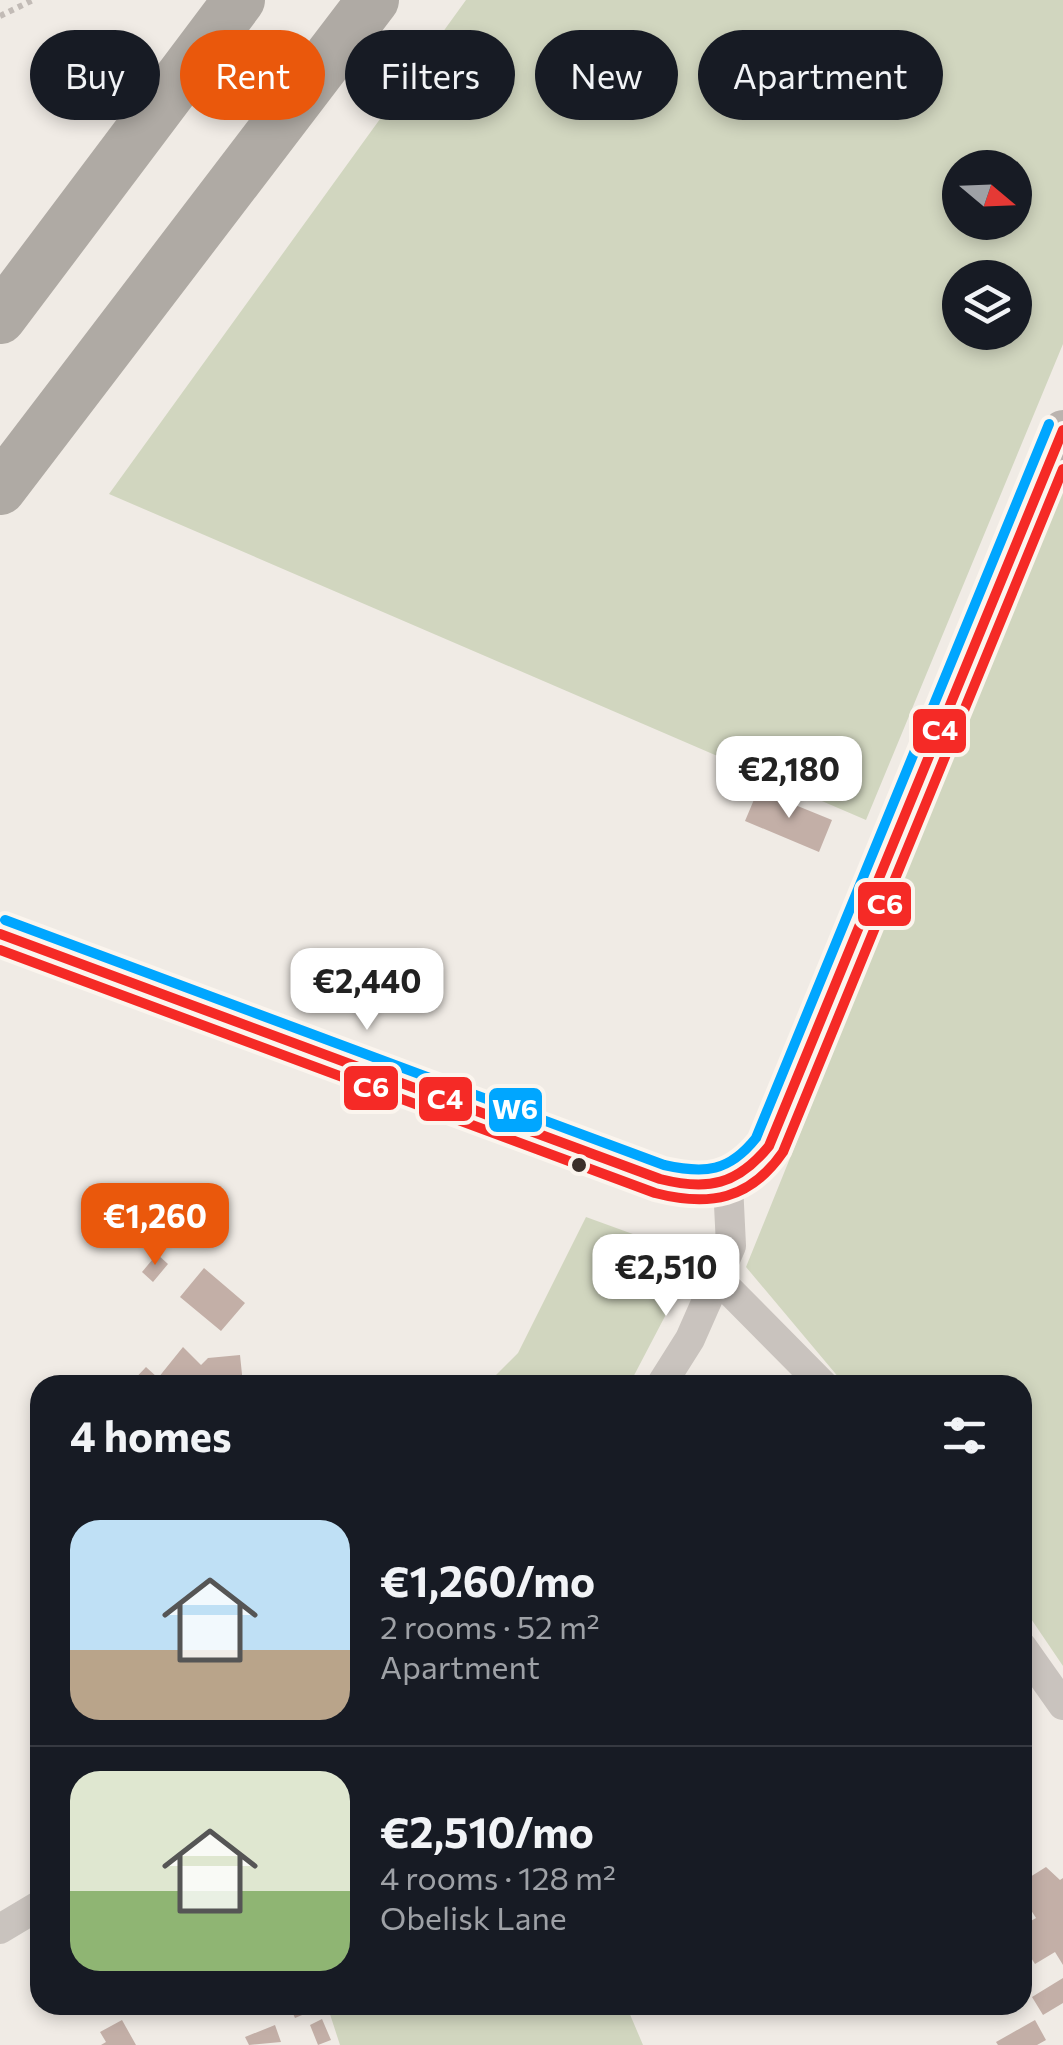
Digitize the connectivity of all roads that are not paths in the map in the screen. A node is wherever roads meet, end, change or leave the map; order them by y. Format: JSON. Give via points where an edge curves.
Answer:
{"nodes":[{"id":1,"x":239,"y":0,"type":"edge"},
{"id":2,"x":373,"y":0,"type":"edge"},
{"id":3,"x":0,"y":318,"type":"edge"},
{"id":4,"x":1063,"y":430,"type":"edge"},
{"id":5,"x":0,"y":490,"type":"edge"},
{"id":6,"x":0,"y":934,"type":"edge"},
{"id":7,"x":728,"y":1184,"type":"junction"},
{"id":8,"x":718,"y":1280,"type":"junction"},
{"id":9,"x":666,"y":1375,"type":"edge"},
{"id":10,"x":813,"y":1375,"type":"edge"},
{"id":11,"x":1032,"y":1661,"type":"edge"},
{"id":12,"x":1063,"y":1705,"type":"edge"},
{"id":13,"x":30,"y":1911,"type":"edge"},
{"id":14,"x":0,"y":1929,"type":"edge"}],
"edges":[{"from":1,"to":3,"type":"highway"},
{"from":2,"to":5,"type":"highway"},
{"from":4,"to":7,"type":"main road","via":[[769,1146],[752,1170]]},
{"from":6,"to":7,"type":"main road","via":[[660,1179],[691,1187]]},
{"from":7,"to":8,"type":"street","via":[[731,1246]]},
{"from":8,"to":9,"type":"street"},
{"from":8,"to":10,"type":"street"},
{"from":11,"to":12,"type":"street"},
{"from":13,"to":14,"type":"street"}]}
